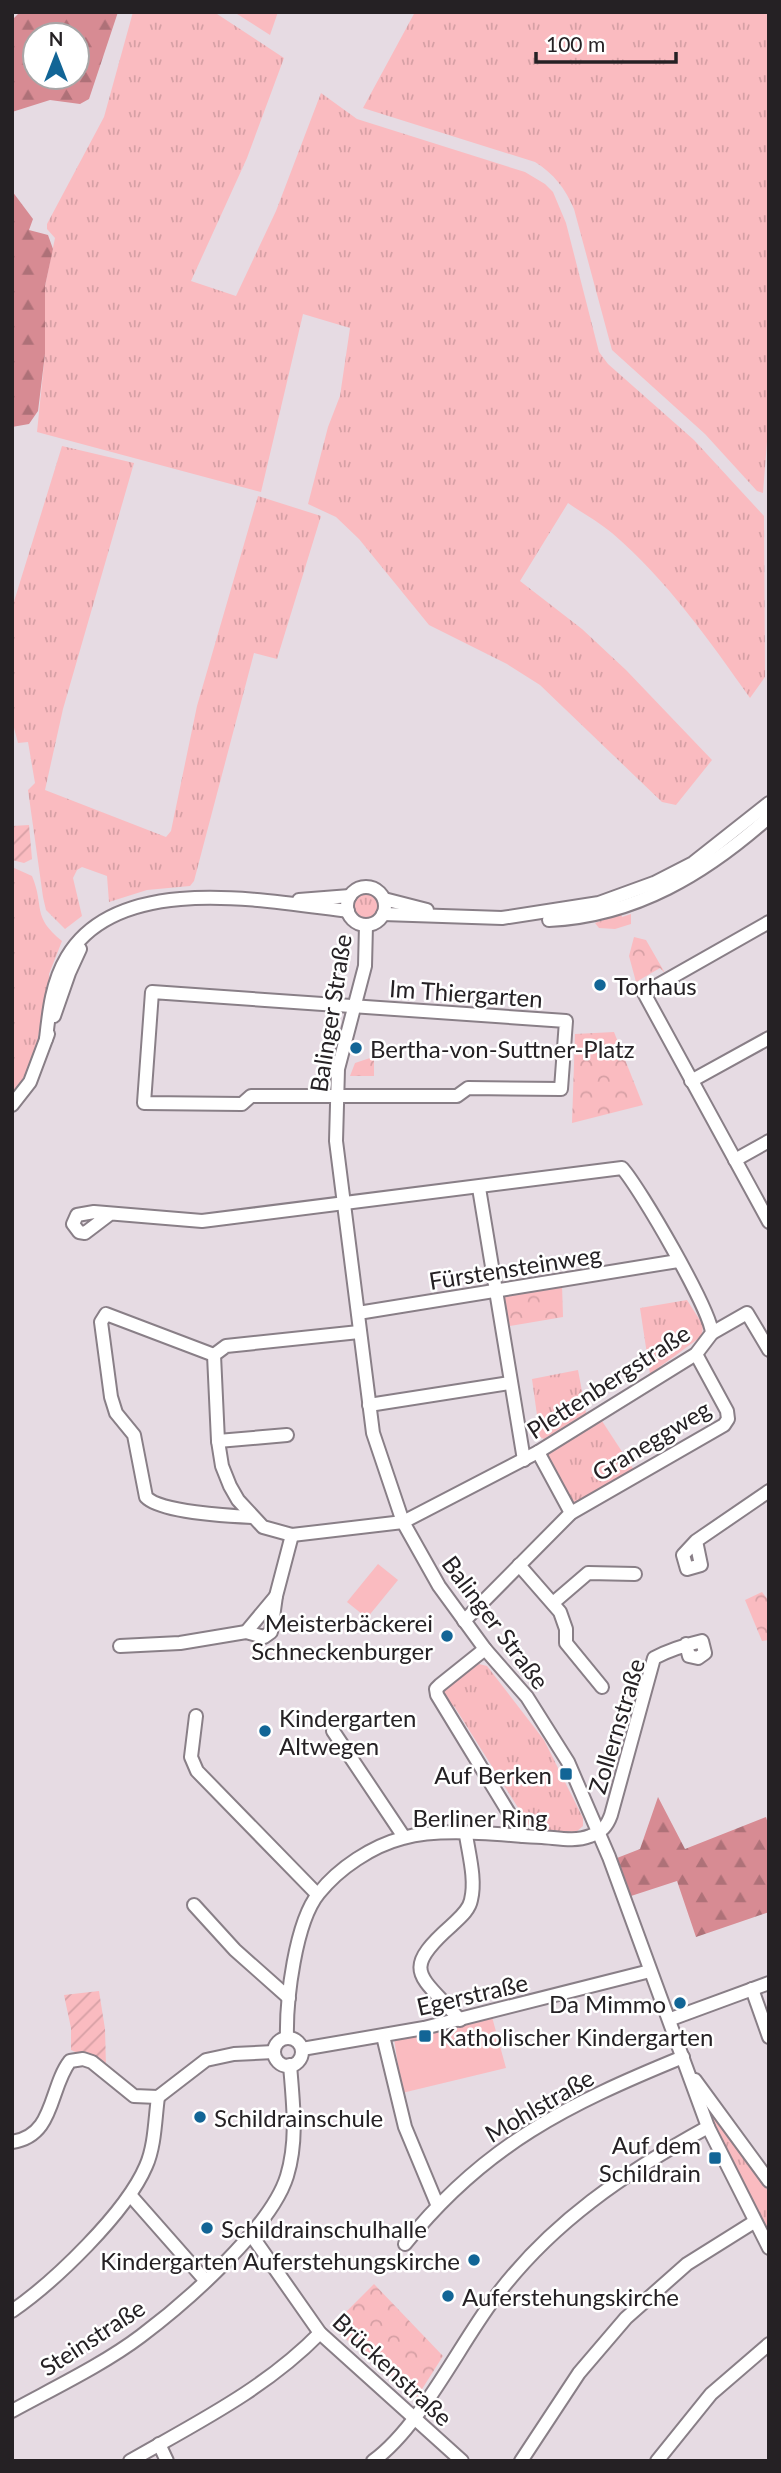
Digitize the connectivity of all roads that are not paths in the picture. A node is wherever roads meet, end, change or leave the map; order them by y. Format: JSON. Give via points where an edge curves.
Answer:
{"nodes":[{"id":1,"x":769,"y":803,"type":"edge"},
{"id":2,"x":769,"y":817,"type":"edge"},
{"id":3,"x":350,"y":896,"type":"junction"},
{"id":4,"x":384,"y":899,"type":"junction"},
{"id":5,"x":271,"y":902,"type":"junction"},
{"id":6,"x":348,"y":911,"type":"junction"},
{"id":7,"x":383,"y":914,"type":"junction"},
{"id":8,"x":451,"y":916,"type":"junction"},
{"id":9,"x":514,"y":918,"type":"junction"},
{"id":10,"x":769,"y":922,"type":"edge"},
{"id":11,"x":366,"y":925,"type":"junction"},
{"id":12,"x":355,"y":1006,"type":"junction"},
{"id":13,"x":769,"y":1038,"type":"edge"},
{"id":14,"x":691,"y":1081,"type":"junction"},
{"id":15,"x":336,"y":1096,"type":"junction"},
{"id":16,"x":12,"y":1105,"type":"edge"},
{"id":17,"x":769,"y":1141,"type":"edge"},
{"id":18,"x":735,"y":1160,"type":"junction"},
{"id":19,"x":480,"y":1188,"type":"junction"},
{"id":20,"x":344,"y":1205,"type":"junction"},
{"id":21,"x":110,"y":1214,"type":"dead end"},
{"id":22,"x":769,"y":1223,"type":"edge"},
{"id":23,"x":678,"y":1261,"type":"junction"},
{"id":24,"x":497,"y":1291,"type":"junction"},
{"id":25,"x":358,"y":1313,"type":"junction"},
{"id":26,"x":359,"y":1332,"type":"junction"},
{"id":27,"x":712,"y":1333,"type":"junction"},
{"id":28,"x":769,"y":1350,"type":"edge"},
{"id":29,"x":696,"y":1354,"type":"junction"},
{"id":30,"x":214,"y":1355,"type":"junction"},
{"id":31,"x":510,"y":1383,"type":"junction"},
{"id":32,"x":369,"y":1405,"type":"junction"},
{"id":33,"x":286,"y":1434,"type":"dead end"},
{"id":34,"x":218,"y":1441,"type":"junction"},
{"id":35,"x":538,"y":1452,"type":"junction"},
{"id":36,"x":524,"y":1460,"type":"junction"},
{"id":37,"x":769,"y":1490,"type":"edge"},
{"id":38,"x":571,"y":1513,"type":"junction"},
{"id":39,"x":252,"y":1517,"type":"junction"},
{"id":40,"x":403,"y":1522,"type":"junction"},
{"id":41,"x":292,"y":1535,"type":"junction"},
{"id":42,"x":696,"y":1541,"type":"dead end"},
{"id":43,"x":519,"y":1564,"type":"junction"},
{"id":44,"x":635,"y":1574,"type":"dead end"},
{"id":45,"x":276,"y":1596,"type":"junction"},
{"id":46,"x":553,"y":1604,"type":"junction"},
{"id":47,"x":464,"y":1621,"type":"junction"},
{"id":48,"x":246,"y":1632,"type":"junction"},
{"id":49,"x":686,"y":1644,"type":"dead end"},
{"id":50,"x":120,"y":1646,"type":"dead end"},
{"id":51,"x":485,"y":1649,"type":"junction"},
{"id":52,"x":602,"y":1687,"type":"dead end"},
{"id":53,"x":196,"y":1716,"type":"dead end"},
{"id":54,"x":333,"y":1731,"type":"dead end"},
{"id":55,"x":598,"y":1833,"type":"junction"},
{"id":56,"x":466,"y":1835,"type":"junction"},
{"id":57,"x":523,"y":1836,"type":"junction"},
{"id":58,"x":404,"y":1837,"type":"junction"},
{"id":59,"x":317,"y":1894,"type":"junction"},
{"id":60,"x":194,"y":1905,"type":"dead end"},
{"id":61,"x":650,"y":1971,"type":"junction"},
{"id":62,"x":769,"y":1983,"type":"edge"},
{"id":63,"x":752,"y":1989,"type":"junction"},
{"id":64,"x":289,"y":1998,"type":"junction"},
{"id":65,"x":671,"y":2019,"type":"junction"},
{"id":66,"x":460,"y":2020,"type":"junction"},
{"id":67,"x":383,"y":2036,"type":"junction"},
{"id":68,"x":769,"y":2036,"type":"edge"},
{"id":69,"x":287,"y":2038,"type":"junction"},
{"id":70,"x":302,"y":2049,"type":"junction"},
{"id":71,"x":274,"y":2052,"type":"junction"},
{"id":72,"x":683,"y":2057,"type":"junction"},
{"id":73,"x":290,"y":2065,"type":"junction"},
{"id":74,"x":690,"y":2076,"type":"junction"},
{"id":75,"x":158,"y":2097,"type":"junction"},
{"id":76,"x":708,"y":2127,"type":"junction"},
{"id":77,"x":12,"y":2142,"type":"edge"},
{"id":78,"x":769,"y":2181,"type":"edge"},
{"id":79,"x":131,"y":2196,"type":"junction"},
{"id":80,"x":437,"y":2204,"type":"junction"},
{"id":81,"x":754,"y":2222,"type":"junction"},
{"id":82,"x":252,"y":2236,"type":"junction"},
{"id":83,"x":405,"y":2244,"type":"dead end"},
{"id":84,"x":769,"y":2248,"type":"edge"},
{"id":85,"x":205,"y":2280,"type":"junction"},
{"id":86,"x":12,"y":2311,"type":"edge"},
{"id":87,"x":320,"y":2333,"type":"junction"},
{"id":88,"x":769,"y":2344,"type":"edge"},
{"id":89,"x":12,"y":2411,"type":"edge"},
{"id":90,"x":414,"y":2415,"type":"junction"},
{"id":91,"x":159,"y":2444,"type":"junction"},
{"id":92,"x":130,"y":2461,"type":"edge"},
{"id":93,"x":167,"y":2461,"type":"edge"},
{"id":94,"x":373,"y":2461,"type":"edge"},
{"id":95,"x":462,"y":2461,"type":"edge"},
{"id":96,"x":521,"y":2461,"type":"edge"},
{"id":97,"x":657,"y":2461,"type":"edge"}],
"edges":[{"from":1,"to":9,"type":"street","via":[[720,844],[654,883],[580,908]]},
{"from":2,"to":9,"type":"street","via":[[727,855],[660,893],[579,918]]},
{"from":3,"to":4,"type":"street","via":[[371,888]]},
{"from":3,"to":5,"type":"street"},
{"from":3,"to":6,"type":"street"},
{"from":4,"to":7,"type":"street"},
{"from":4,"to":8,"type":"street"},
{"from":5,"to":6,"type":"street"},
{"from":5,"to":16,"type":"street","via":[[166,901],[128,909],[97,926],[63,963],[52,995],[46,1040],[30,1082]]},
{"from":6,"to":11,"type":"street"},
{"from":7,"to":8,"type":"street"},
{"from":7,"to":11,"type":"street"},
{"from":8,"to":9,"type":"street"},
{"from":10,"to":14,"type":"street","via":[[644,993]]},
{"from":11,"to":12,"type":"street","name":"Balinger Straße","via":[[366,957]]},
{"from":12,"to":15,"type":"street","name":"Balinger Straße"},
{"from":12,"to":15,"type":"street","name":"Im Thiergarten","via":[[566,1021],[561,1089],[468,1088],[457,1096]]},
{"from":12,"to":15,"type":"street","name":"Im Thiergarten","via":[[152,992],[144,1103],[242,1104],[251,1096]]},
{"from":13,"to":14,"type":"street"},
{"from":14,"to":18,"type":"street"},
{"from":15,"to":20,"type":"street","name":"Balinger Straße"},
{"from":17,"to":18,"type":"street"},
{"from":18,"to":22,"type":"street"},
{"from":19,"to":20,"type":"street","name":"Plettenbergstraße"},
{"from":19,"to":23,"type":"street","name":"Plettenbergstraße","via":[[622,1168]]},
{"from":19,"to":24,"type":"street"},
{"from":20,"to":21,"type":"street","name":"Plettenbergstraße","via":[[189,1221]]},
{"from":20,"to":25,"type":"street","name":"Balinger Straße"},
{"from":23,"to":24,"type":"street","name":"Fürstensteinweg"},
{"from":23,"to":27,"type":"street","name":"Plettenbergstraße"},
{"from":24,"to":25,"type":"street","name":"Fürstensteinweg"},
{"from":24,"to":31,"type":"street"},
{"from":25,"to":26,"type":"street","name":"Balinger Straße"},
{"from":26,"to":30,"type":"street","via":[[226,1346]]},
{"from":26,"to":32,"type":"street","name":"Balinger Straße"},
{"from":27,"to":28,"type":"street","via":[[747,1313]]},
{"from":27,"to":29,"type":"street","name":"Plettenbergstraße"},
{"from":29,"to":35,"type":"street","name":"Plettenbergstraße"},
{"from":29,"to":38,"type":"street","name":"Graneggweg","via":[[728,1419]]},
{"from":30,"to":34,"type":"street"},
{"from":30,"to":39,"type":"street","via":[[106,1314],[101,1322],[116,1413],[134,1435],[146,1497],[153,1505],[166,1508]]},
{"from":31,"to":32,"type":"street"},
{"from":31,"to":36,"type":"street"},
{"from":32,"to":40,"type":"street","name":"Balinger Straße","via":[[380,1458]]},
{"from":33,"to":34,"type":"street"},
{"from":34,"to":39,"type":"street","via":[[230,1486]]},
{"from":35,"to":36,"type":"street","name":"Plettenbergstraße"},
{"from":35,"to":38,"type":"street"},
{"from":36,"to":40,"type":"street","name":"Plettenbergstraße"},
{"from":37,"to":42,"type":"street"},
{"from":38,"to":43,"type":"street","name":"Graneggweg"},
{"from":39,"to":41,"type":"street","via":[[263,1527]]},
{"from":40,"to":41,"type":"street"},
{"from":40,"to":47,"type":"street","name":"Balinger Straße"},
{"from":41,"to":45,"type":"street"},
{"from":43,"to":46,"type":"street"},
{"from":43,"to":47,"type":"street","name":"Graneggweg"},
{"from":44,"to":46,"type":"street","via":[[589,1573]]},
{"from":45,"to":48,"type":"street"},
{"from":45,"to":48,"type":"street","via":[[271,1632],[264,1637]]},
{"from":46,"to":52,"type":"street","via":[[566,1629],[566,1643]]},
{"from":47,"to":51,"type":"street","name":"Balinger Straße"},
{"from":48,"to":50,"type":"street","via":[[180,1643]]},
{"from":49,"to":55,"type":"street","name":"Zollernstraße","via":[[654,1658],[608,1826]]},
{"from":51,"to":55,"type":"street","name":"Balinger Straße","via":[[527,1697],[568,1762]]},
{"from":51,"to":57,"type":"street","via":[[440,1685],[437,1695]]},
{"from":53,"to":59,"type":"street","via":[[191,1756],[197,1771]]},
{"from":54,"to":58,"type":"street"},
{"from":55,"to":57,"type":"street","name":"Berliner Ring","via":[[575,1839]]},
{"from":55,"to":61,"type":"street","name":"Balinger Straße"},
{"from":56,"to":57,"type":"street","name":"Berliner Ring"},
{"from":56,"to":58,"type":"street","name":"Berliner Ring"},
{"from":56,"to":66,"type":"street","via":[[471,1902],[428,1946],[419,1965],[422,1975]]},
{"from":58,"to":59,"type":"street","name":"Berliner Ring","via":[[367,1852]]},
{"from":59,"to":64,"type":"street","via":[[296,1953]]},
{"from":60,"to":64,"type":"street"},
{"from":61,"to":65,"type":"street","name":"Balinger Straße"},
{"from":61,"to":66,"type":"street","name":"Egerstraße"},
{"from":62,"to":63,"type":"street"},
{"from":63,"to":65,"type":"street"},
{"from":63,"to":68,"type":"street"},
{"from":64,"to":69,"type":"street"},
{"from":65,"to":72,"type":"street","name":"Balinger Straße"},
{"from":66,"to":67,"type":"street","name":"Egerstraße"},
{"from":67,"to":70,"type":"street","name":"Egerstraße"},
{"from":67,"to":80,"type":"street","via":[[405,2127]]},
{"from":69,"to":70,"type":"street","via":[[296,2040]]},
{"from":69,"to":71,"type":"street","via":[[278,2042]]},
{"from":70,"to":73,"type":"street","via":[[300,2058]]},
{"from":71,"to":73,"type":"street","via":[[280,2063]]},
{"from":71,"to":75,"type":"street","via":[[206,2060]]},
{"from":72,"to":74,"type":"street","name":"Balinger Straße"},
{"from":72,"to":80,"type":"street","name":"Mohlstraße","via":[[619,2083],[523,2133]]},
{"from":73,"to":82,"type":"street","via":[[295,2128],[287,2177],[274,2206]]},
{"from":74,"to":76,"type":"street","name":"Balinger Straße"},
{"from":74,"to":78,"type":"street","name":"Balinger Straße"},
{"from":75,"to":77,"type":"street","via":[[134,2096],[92,2062],[70,2061],[37,2131]]},
{"from":75,"to":79,"type":"street","via":[[148,2164]]},
{"from":76,"to":81,"type":"street","name":"Balinger Straße"},
{"from":76,"to":90,"type":"street","via":[[619,2179],[531,2253]]},
{"from":79,"to":85,"type":"street"},
{"from":79,"to":86,"type":"street","via":[[74,2256]]},
{"from":80,"to":83,"type":"street","name":"Mohlstraße"},
{"from":81,"to":84,"type":"street","name":"Balinger Straße"},
{"from":81,"to":96,"type":"street","via":[[687,2264],[626,2318],[579,2373]]},
{"from":82,"to":85,"type":"street","name":"Steinstraße"},
{"from":82,"to":87,"type":"street","name":"Brückenstraße"},
{"from":85,"to":89,"type":"street","name":"Steinstraße","via":[[140,2337]]},
{"from":87,"to":90,"type":"street","name":"Brückenstraße"},
{"from":87,"to":91,"type":"street","via":[[251,2392]]},
{"from":88,"to":97,"type":"street","via":[[711,2394]]},
{"from":90,"to":94,"type":"street"},
{"from":90,"to":95,"type":"street","name":"Brückenstraße"},
{"from":91,"to":92,"type":"street"},
{"from":91,"to":93,"type":"street"}]}
